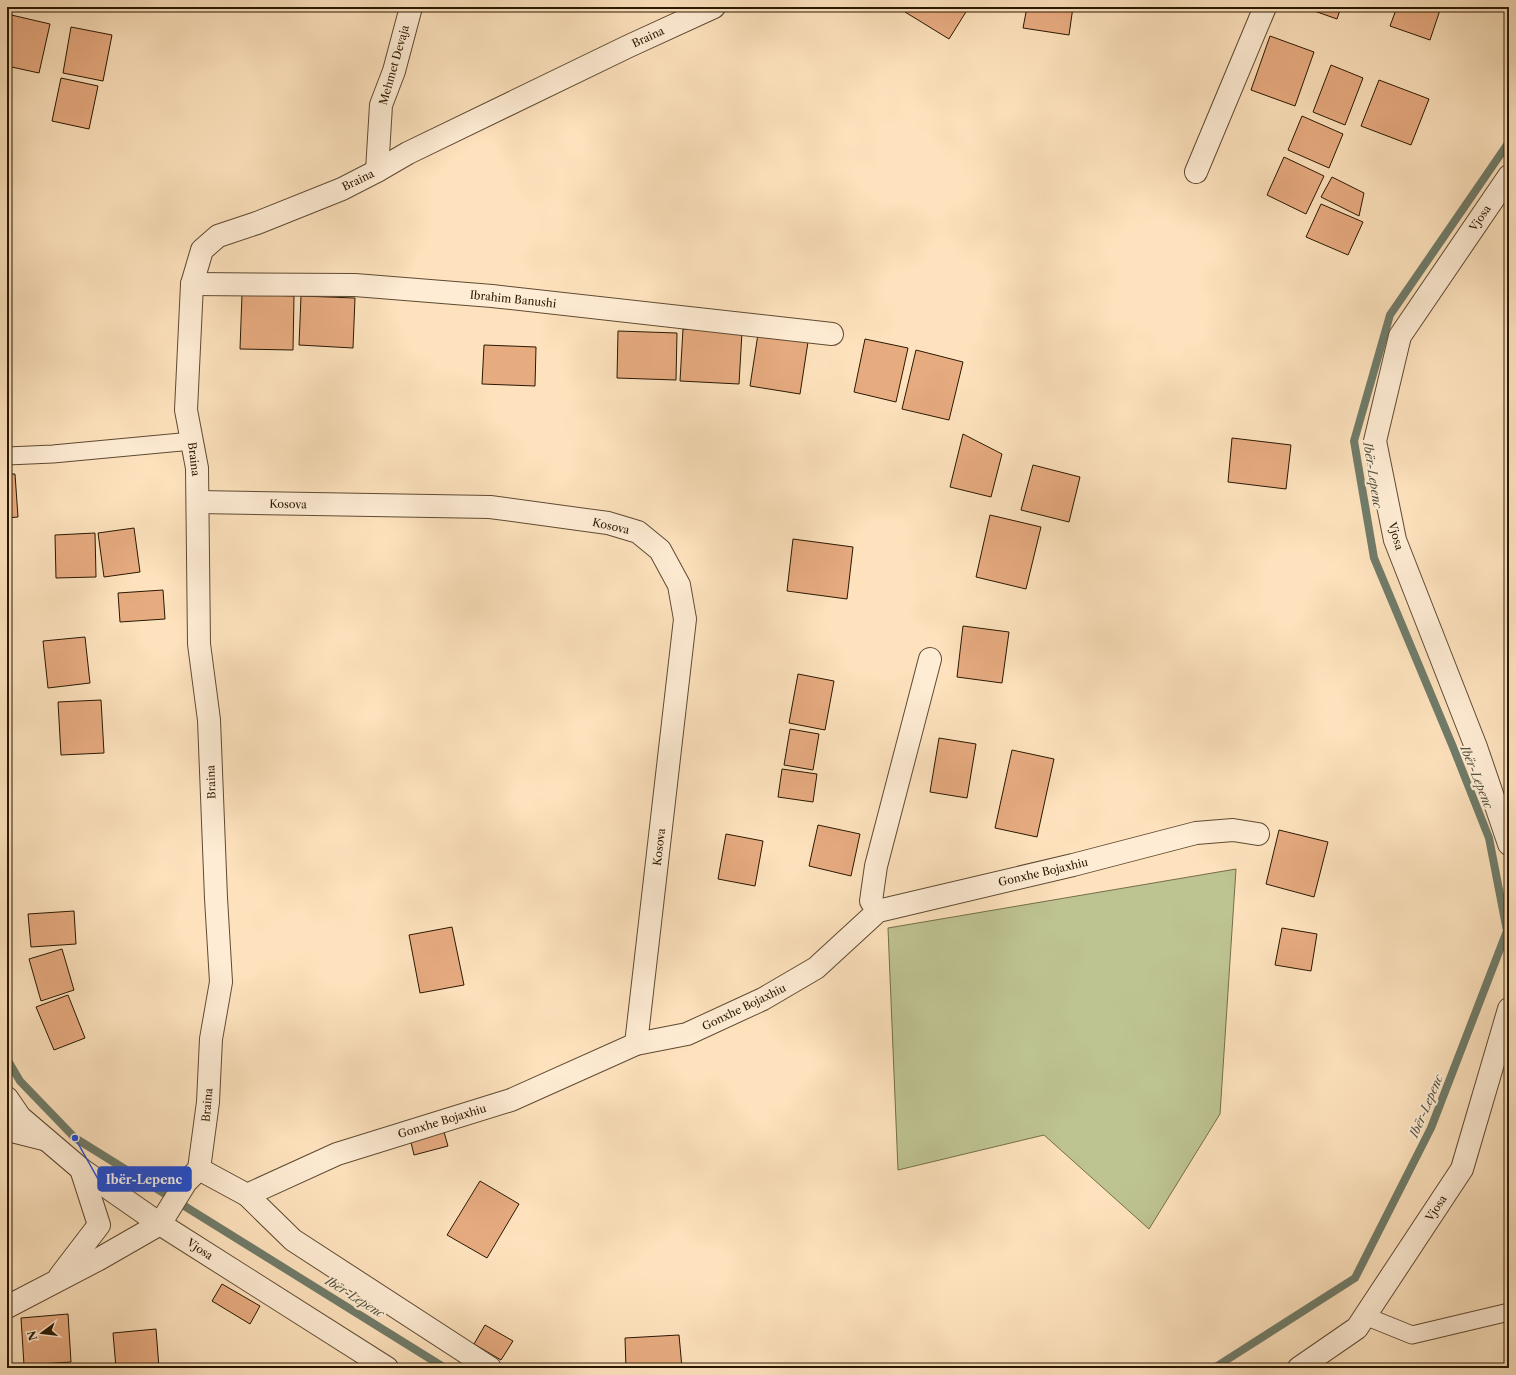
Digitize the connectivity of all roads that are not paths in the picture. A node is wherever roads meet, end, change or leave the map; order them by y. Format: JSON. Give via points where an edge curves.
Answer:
{"nodes":[{"id":1,"x":411,"y":7,"type":"edge"},
{"id":2,"x":714,"y":7,"type":"edge"},
{"id":3,"x":1265,"y":7,"type":"edge"},
{"id":4,"x":377,"y":171,"type":"junction"},
{"id":5,"x":1196,"y":172,"type":"dead end"},
{"id":6,"x":1509,"y":176,"type":"edge"},
{"id":7,"x":192,"y":284,"type":"junction"},
{"id":8,"x":832,"y":334,"type":"dead end"},
{"id":9,"x":192,"y":441,"type":"junction"},
{"id":10,"x":7,"y":456,"type":"edge"},
{"id":11,"x":198,"y":502,"type":"junction"},
{"id":12,"x":930,"y":659,"type":"dead end"},
{"id":13,"x":1258,"y":834,"type":"dead end"},
{"id":14,"x":1509,"y":844,"type":"edge"},
{"id":15,"x":878,"y":911,"type":"junction"},
{"id":16,"x":1509,"y":1009,"type":"edge"},
{"id":17,"x":636,"y":1044,"type":"junction"},
{"id":18,"x":7,"y":1098,"type":"edge"},
{"id":19,"x":7,"y":1132,"type":"edge"},
{"id":20,"x":47,"y":1140,"type":"junction"},
{"id":21,"x":81,"y":1169,"type":"junction"},
{"id":22,"x":192,"y":1176,"type":"junction"},
{"id":23,"x":247,"y":1195,"type":"junction"},
{"id":24,"x":160,"y":1224,"type":"junction"},
{"id":25,"x":56,"y":1282,"type":"junction"},
{"id":26,"x":7,"y":1307,"type":"edge"},
{"id":27,"x":1509,"y":1312,"type":"edge"},
{"id":28,"x":1365,"y":1316,"type":"junction"},
{"id":29,"x":386,"y":1368,"type":"edge"},
{"id":30,"x":490,"y":1368,"type":"edge"},
{"id":31,"x":1299,"y":1368,"type":"edge"}],
"edges":[{"from":1,"to":4,"type":"street","name":"Mehmet Devaja","via":[[382,105]]},
{"from":2,"to":4,"type":"street","name":"Braina","via":[[415,149]]},
{"from":3,"to":5,"type":"street"},
{"from":4,"to":7,"type":"street","name":"Braina","via":[[342,189],[218,236],[202,250]]},
{"from":6,"to":14,"type":"street","name":"Vjosa","via":[[1400,336],[1375,441],[1396,540],[1476,747]]},
{"from":7,"to":8,"type":"street","name":"Ibrahim Banushi","via":[[355,285],[492,296]]},
{"from":7,"to":9,"type":"street","name":"Braina","via":[[186,410]]},
{"from":9,"to":10,"type":"lane"},
{"from":9,"to":11,"type":"street","name":"Braina","via":[[197,468]]},
{"from":11,"to":17,"type":"street","name":"Kosova","via":[[490,507],[608,523],[638,532],[660,550],[679,586],[685,619]]},
{"from":11,"to":22,"type":"street","name":"Braina","via":[[199,644],[209,720],[221,982],[212,1039],[208,1102]]},
{"from":12,"to":15,"type":"street","via":[[876,866],[872,901]]},
{"from":13,"to":15,"type":"street","name":"Gonxhe Bojaxhiu","via":[[1232,830],[1196,833]]},
{"from":15,"to":17,"type":"street","name":"Gonxhe Bojaxhiu","via":[[816,968],[763,1000],[687,1034]]},
{"from":16,"to":28,"type":"street","name":"Vjosa","via":[[1462,1169]]},
{"from":17,"to":23,"type":"street","name":"Gonxhe Bojaxhiu","via":[[511,1100],[337,1154]]},
{"from":18,"to":20,"type":"street","name":"Vjosa","via":[[20,1117]]},
{"from":19,"to":20,"type":"street"},
{"from":20,"to":21,"type":"street","name":"Vjosa"},
{"from":21,"to":24,"type":"street","name":"Vjosa"},
{"from":21,"to":25,"type":"street","via":[[99,1225]]},
{"from":22,"to":23,"type":"street"},
{"from":22,"to":24,"type":"street","name":"Braina"},
{"from":23,"to":30,"type":"street","via":[[293,1240]]},
{"from":24,"to":25,"type":"street"},
{"from":24,"to":29,"type":"street","name":"Vjosa"},
{"from":25,"to":26,"type":"street"},
{"from":27,"to":28,"type":"lane","via":[[1412,1335]]},
{"from":28,"to":31,"type":"street","name":"Vjosa","via":[[1357,1328]]}]}
